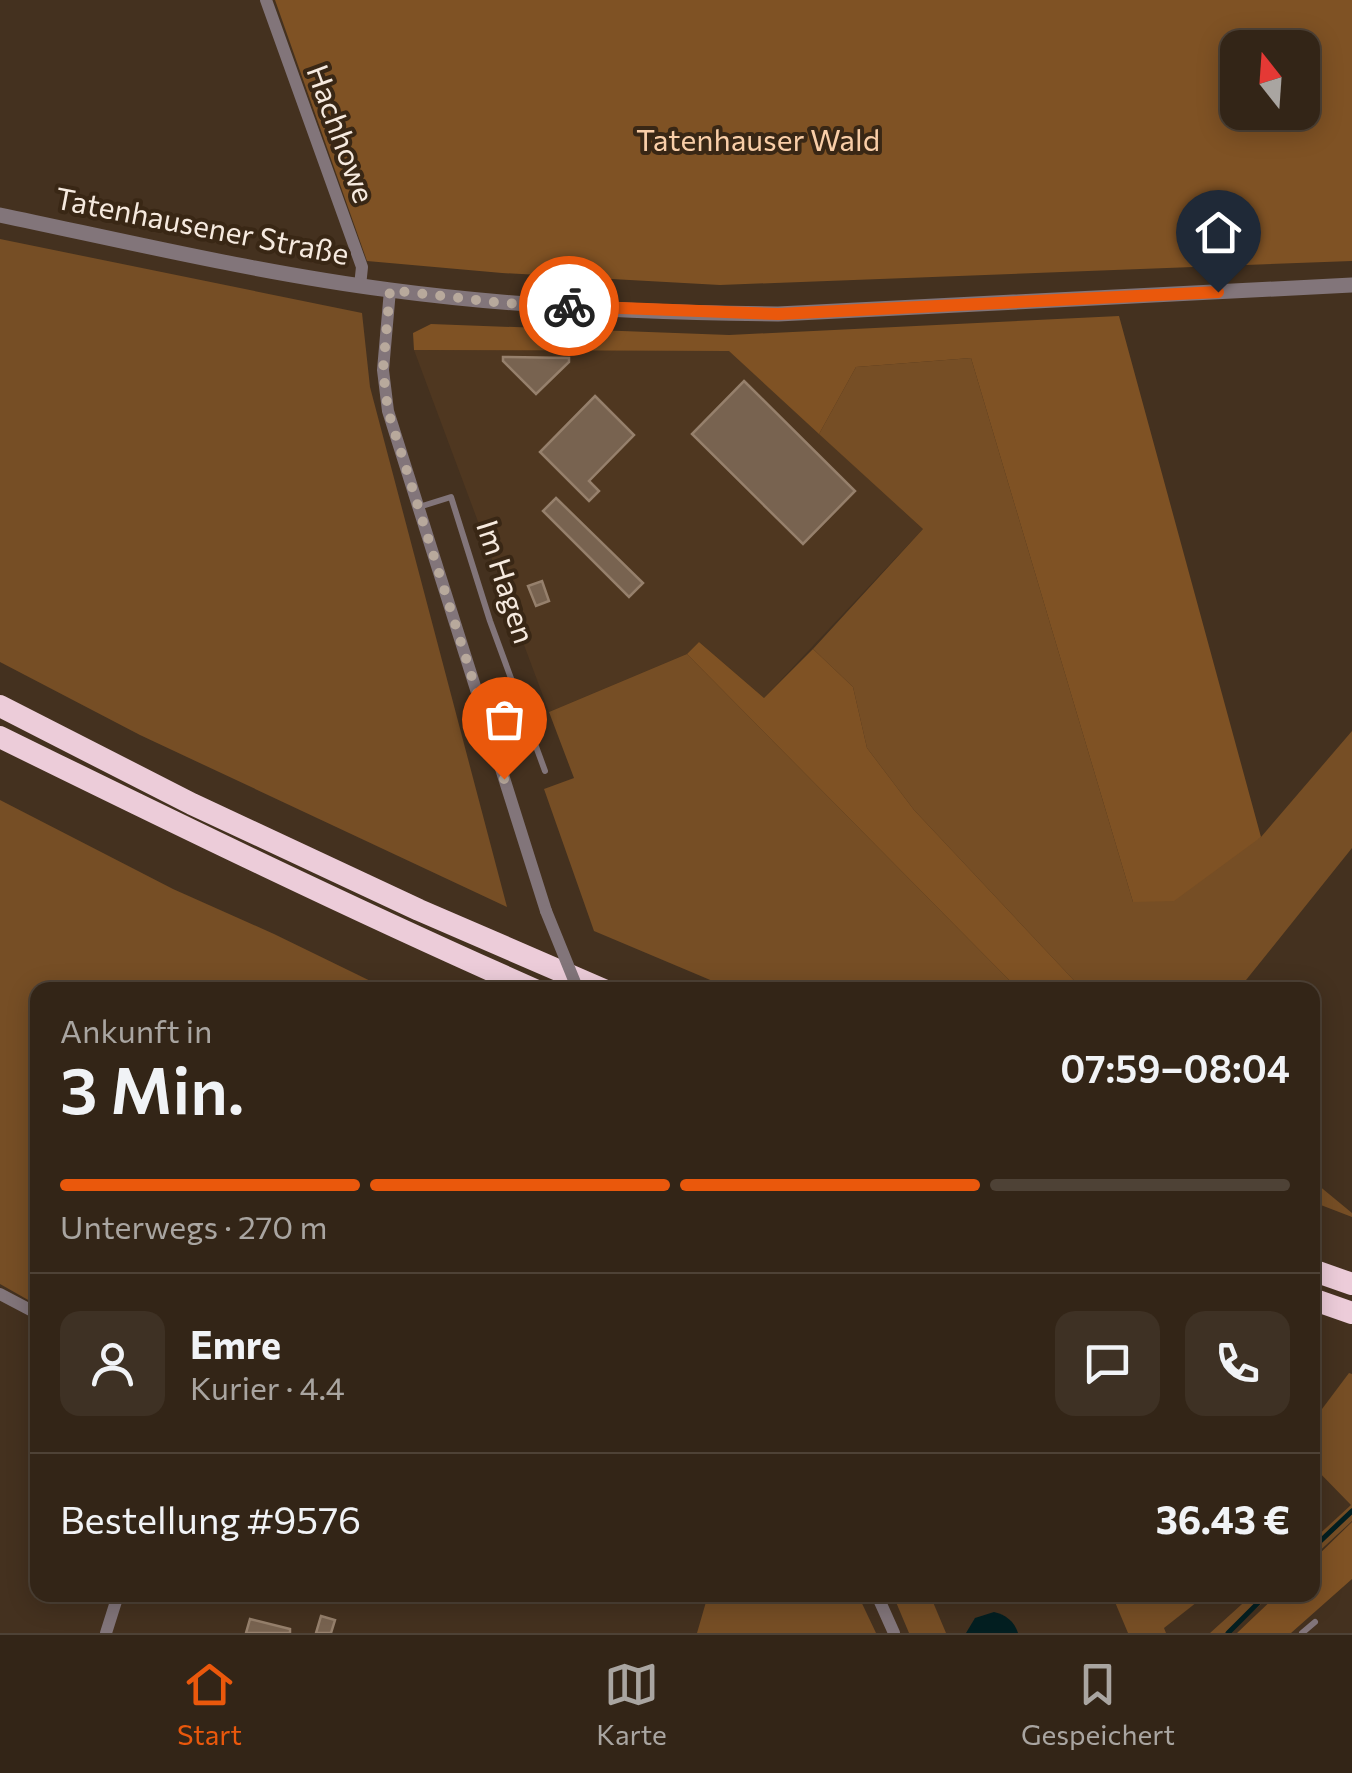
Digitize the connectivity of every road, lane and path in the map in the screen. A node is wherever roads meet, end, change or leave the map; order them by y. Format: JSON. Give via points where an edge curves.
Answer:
{"nodes":[{"id":1,"x":266,"y":0,"type":"edge"},
{"id":2,"x":0,"y":215,"type":"edge"},
{"id":3,"x":1352,"y":285,"type":"edge"},
{"id":4,"x":360,"y":286,"type":"junction"},
{"id":5,"x":390,"y":290,"type":"junction"},
{"id":6,"x":418,"y":507,"type":"junction"},
{"id":7,"x":0,"y":706,"type":"edge"},
{"id":8,"x":0,"y":736,"type":"edge"},
{"id":9,"x":545,"y":771,"type":"dead end"},
{"id":10,"x":516,"y":982,"type":"edge"},
{"id":11,"x":575,"y":982,"type":"edge"},
{"id":12,"x":586,"y":982,"type":"edge"},
{"id":13,"x":1320,"y":1273,"type":"edge"},
{"id":14,"x":1352,"y":1284,"type":"edge"},
{"id":15,"x":0,"y":1294,"type":"edge"},
{"id":16,"x":1320,"y":1301,"type":"edge"},
{"id":17,"x":30,"y":1310,"type":"edge"},
{"id":18,"x":1352,"y":1312,"type":"edge"},
{"id":19,"x":116,"y":1602,"type":"edge"},
{"id":20,"x":880,"y":1602,"type":"edge"},
{"id":21,"x":1315,"y":1622,"type":"dead end"},
{"id":22,"x":106,"y":1633,"type":"edge"},
{"id":23,"x":894,"y":1633,"type":"edge"},
{"id":24,"x":1302,"y":1633,"type":"edge"}],
"edges":[{"from":1,"to":4,"type":"street","name":"Hachhowe","via":[[362,267]]},
{"from":2,"to":4,"type":"street","name":"Tatenhausener Straße"},
{"from":3,"to":5,"type":"street","name":"Tatenhausener Straße","via":[[778,314],[503,303]]},
{"from":4,"to":5,"type":"street","name":"Tatenhausener Straße"},
{"from":5,"to":6,"type":"street","name":"Im Hagen","via":[[383,370],[388,411]]},
{"from":6,"to":9,"type":"lane","name":"Im Hagen","via":[[451,497]]},
{"from":6,"to":11,"type":"street","name":"Im Hagen","bridge":true,"via":[[546,912]]},
{"from":7,"to":12,"type":"highway","via":[[227,820]]},
{"from":8,"to":10,"type":"highway"},
{"from":13,"to":14,"type":"highway"},
{"from":15,"to":17,"type":"street"},
{"from":16,"to":18,"type":"highway"},
{"from":19,"to":22,"type":"street"},
{"from":20,"to":23,"type":"street"},
{"from":21,"to":24,"type":"lane"}]}
